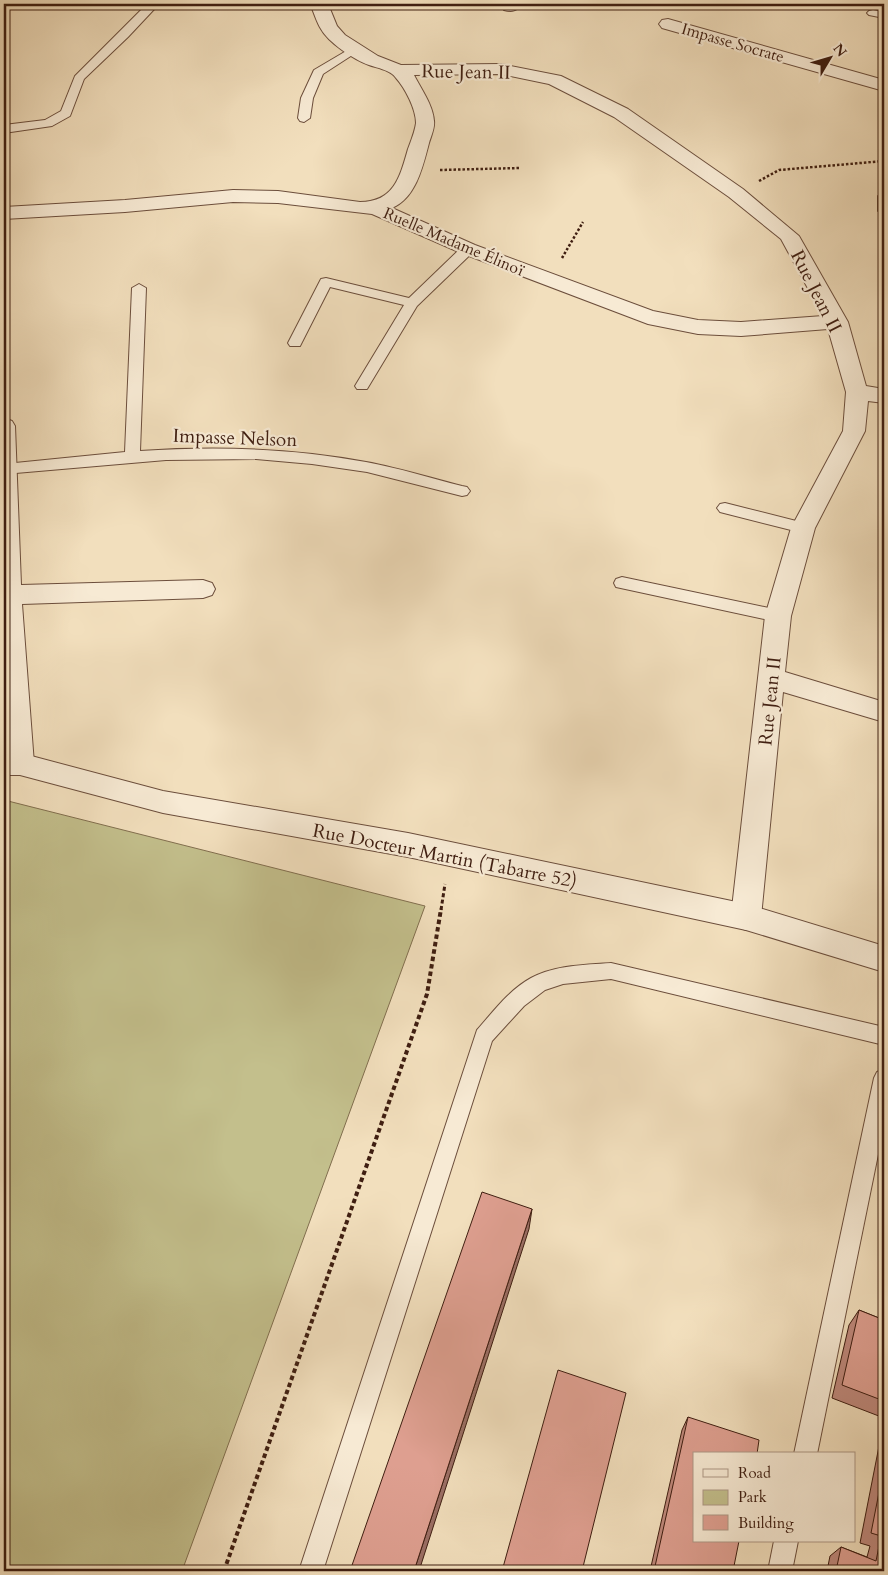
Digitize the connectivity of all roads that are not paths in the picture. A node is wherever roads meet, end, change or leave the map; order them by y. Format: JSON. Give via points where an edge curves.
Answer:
{"nodes":[{"id":1,"x":152,"y":4,"type":"edge"},
{"id":2,"x":319,"y":4,"type":"edge"},
{"id":3,"x":668,"y":24,"type":"dead end"},
{"id":4,"x":353,"y":50,"type":"junction"},
{"id":5,"x":399,"y":70,"type":"junction"},
{"id":6,"x":884,"y":86,"type":"edge"},
{"id":7,"x":304,"y":118,"type":"dead end"},
{"id":8,"x":4,"y":129,"type":"edge"},
{"id":9,"x":884,"y":196,"type":"edge"},
{"id":10,"x":375,"y":208,"type":"junction"},
{"id":11,"x":884,"y":211,"type":"edge"},
{"id":12,"x":4,"y":213,"type":"edge"},
{"id":13,"x":468,"y":249,"type":"junction"},
{"id":14,"x":139,"y":288,"type":"dead end"},
{"id":15,"x":412,"y":303,"type":"junction"},
{"id":16,"x":837,"y":322,"type":"junction"},
{"id":17,"x":295,"y":343,"type":"dead end"},
{"id":18,"x":362,"y":386,"type":"dead end"},
{"id":19,"x":858,"y":392,"type":"junction"},
{"id":20,"x":884,"y":396,"type":"edge"},
{"id":21,"x":4,"y":426,"type":"edge"},
{"id":22,"x":132,"y":456,"type":"junction"},
{"id":23,"x":4,"y":469,"type":"edge"},
{"id":24,"x":462,"y":491,"type":"dead end"},
{"id":25,"x":725,"y":508,"type":"dead end"},
{"id":26,"x":803,"y":528,"type":"junction"},
{"id":27,"x":622,"y":583,"type":"dead end"},
{"id":28,"x":203,"y":589,"type":"dead end"},
{"id":29,"x":9,"y":594,"type":"junction"},
{"id":30,"x":778,"y":616,"type":"junction"},
{"id":31,"x":771,"y":678,"type":"junction"},
{"id":32,"x":884,"y":712,"type":"edge"},
{"id":33,"x":12,"y":764,"type":"edge"},
{"id":34,"x":746,"y":917,"type":"junction"},
{"id":35,"x":884,"y":959,"type":"edge"},
{"id":36,"x":884,"y":1036,"type":"edge"},
{"id":37,"x":884,"y":1078,"type":"edge"},
{"id":38,"x":805,"y":1452,"type":"edge"},
{"id":39,"x":786,"y":1542,"type":"edge"},
{"id":40,"x":310,"y":1571,"type":"edge"},
{"id":41,"x":780,"y":1571,"type":"edge"}],
"edges":[{"from":1,"to":8,"type":"lane","via":[[79,78],[66,113],[48,123]]},
{"from":2,"to":4,"type":"street","via":[[329,28]]},
{"from":3,"to":6,"type":"street","name":"Impasse Socrate"},
{"from":4,"to":5,"type":"street"},
{"from":4,"to":7,"type":"lane","via":[[318,72],[307,98]]},
{"from":5,"to":10,"type":"street","via":[[410,83],[425,122],[412,170],[402,192]]},
{"from":5,"to":16,"type":"street","name":"Rue Jean II","via":[[501,68],[555,80],[621,113],[736,192],[789,236]]},
{"from":9,"to":11,"type":"lane"},
{"from":10,"to":12,"type":"street","name":"Ruelle Madame Élinoï","via":[[278,197],[234,196]]},
{"from":10,"to":13,"type":"street","name":"Ruelle Madame Élinoï"},
{"from":13,"to":15,"type":"lane"},
{"from":13,"to":16,"type":"street","name":"Ruelle Madame Élinoï","via":[[648,317],[698,327],[740,329]]},
{"from":14,"to":22,"type":"lane"},
{"from":15,"to":17,"type":"lane","via":[[326,282]]},
{"from":15,"to":18,"type":"lane"},
{"from":16,"to":19,"type":"street","name":"Rue Jean II"},
{"from":19,"to":20,"type":"street"},
{"from":19,"to":26,"type":"street","name":"Rue Jean II","via":[[854,431]]},
{"from":21,"to":23,"type":"street"},
{"from":22,"to":23,"type":"lane","name":"Impasse Nelson"},
{"from":22,"to":24,"type":"lane","name":"Impasse Nelson","via":[[220,453],[338,462]]},
{"from":23,"to":29,"type":"street"},
{"from":25,"to":26,"type":"lane"},
{"from":26,"to":30,"type":"street","name":"Rue Jean II"},
{"from":27,"to":30,"type":"lane"},
{"from":28,"to":29,"type":"street"},
{"from":29,"to":33,"type":"street"},
{"from":30,"to":31,"type":"street","name":"Rue Jean II"},
{"from":31,"to":32,"type":"street"},
{"from":31,"to":34,"type":"street","name":"Rue Jean II"},
{"from":33,"to":34,"type":"street","name":"Rue Docteur Martin (Tabarre 52)","via":[[163,802],[450,854]]},
{"from":34,"to":35,"type":"street","name":"Rue Docteur Martin (Tabarre 52)"},
{"from":36,"to":40,"type":"lane","via":[[611,972],[574,974],[538,984],[514,1005],[484,1036]]},
{"from":37,"to":38,"type":"lane"},
{"from":39,"to":41,"type":"lane"}]}
